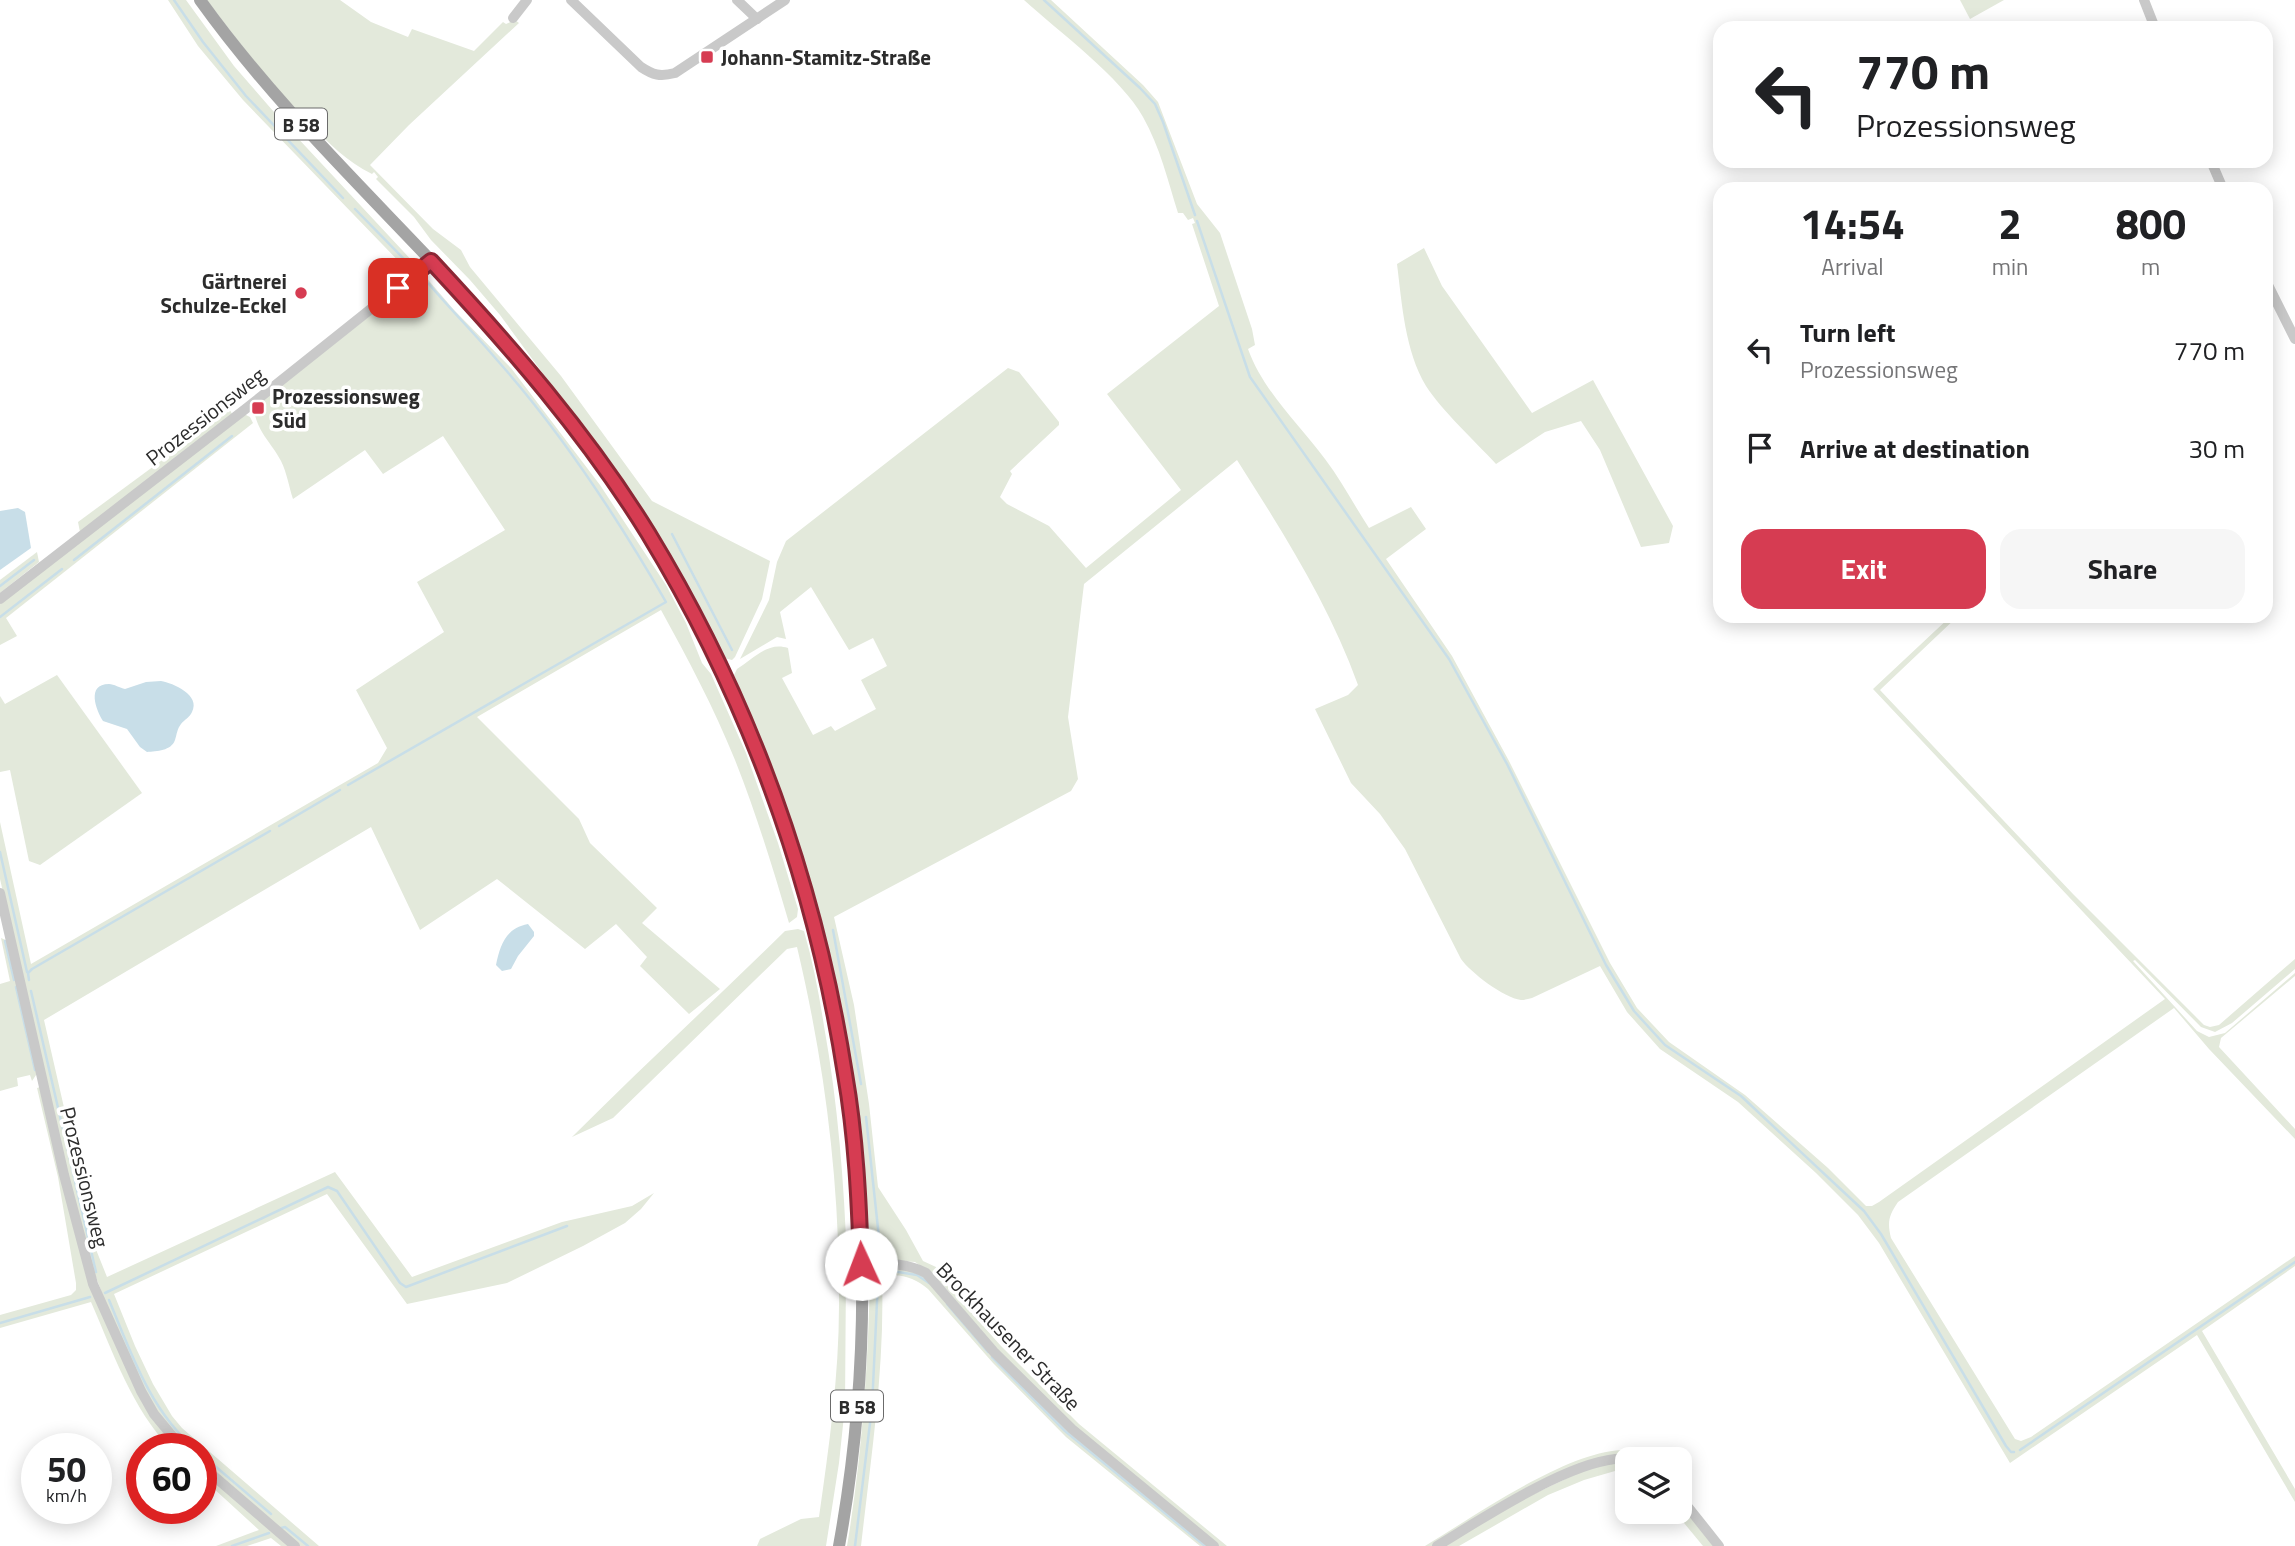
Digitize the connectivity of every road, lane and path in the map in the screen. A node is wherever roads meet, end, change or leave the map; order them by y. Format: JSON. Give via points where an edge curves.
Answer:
{"nodes":[{"id":1,"x":527,"y":0,"type":"edge"},
{"id":2,"x":571,"y":0,"type":"edge"},
{"id":3,"x":737,"y":0,"type":"edge"},
{"id":4,"x":786,"y":0,"type":"edge"},
{"id":5,"x":2144,"y":0,"type":"edge"},
{"id":6,"x":201,"y":1,"type":"edge"},
{"id":7,"x":513,"y":18,"type":"dead end"},
{"id":8,"x":757,"y":19,"type":"junction"},
{"id":9,"x":2152,"y":21,"type":"edge"},
{"id":10,"x":431,"y":261,"type":"junction"},
{"id":11,"x":2273,"y":296,"type":"edge"},
{"id":12,"x":2295,"y":339,"type":"edge"},
{"id":13,"x":0,"y":599,"type":"edge"},
{"id":14,"x":0,"y":893,"type":"edge"},
{"id":15,"x":861,"y":1264,"type":"junction"},
{"id":16,"x":170,"y":1433,"type":"edge"},
{"id":17,"x":1615,"y":1458,"type":"edge"},
{"id":18,"x":217,"y":1479,"type":"edge"},
{"id":19,"x":1692,"y":1512,"type":"edge"},
{"id":20,"x":295,"y":1546,"type":"edge"},
{"id":21,"x":839,"y":1546,"type":"edge"},
{"id":22,"x":1214,"y":1546,"type":"edge"},
{"id":23,"x":1437,"y":1546,"type":"edge"},
{"id":24,"x":1719,"y":1546,"type":"edge"}],
"edges":[{"from":1,"to":7,"type":"street"},
{"from":2,"to":8,"type":"street","via":[[652,75],[675,73]]},
{"from":3,"to":8,"type":"street"},
{"from":4,"to":8,"type":"street"},
{"from":5,"to":9,"type":"street"},
{"from":6,"to":10,"type":"main road","number":"B 58","via":[[290,112]]},
{"from":10,"to":13,"type":"street","name":"Prozessionsweg"},
{"from":10,"to":15,"type":"main road","number":"B 58","via":[[521,359],[611,478],[688,602],[757,749],[802,877],[832,1000],[853,1132]]},
{"from":11,"to":12,"type":"street"},
{"from":14,"to":16,"type":"street","name":"Prozessionsweg","via":[[93,1284],[141,1391]]},
{"from":15,"to":21,"type":"main road","number":"B 58","via":[[858,1394]]},
{"from":15,"to":22,"type":"street","name":"Brockhausener Straße","via":[[899,1264],[926,1273],[994,1352],[1072,1429]]},
{"from":17,"to":23,"type":"street","via":[[1565,1474]]},
{"from":18,"to":20,"type":"street"},
{"from":19,"to":24,"type":"street"}]}
